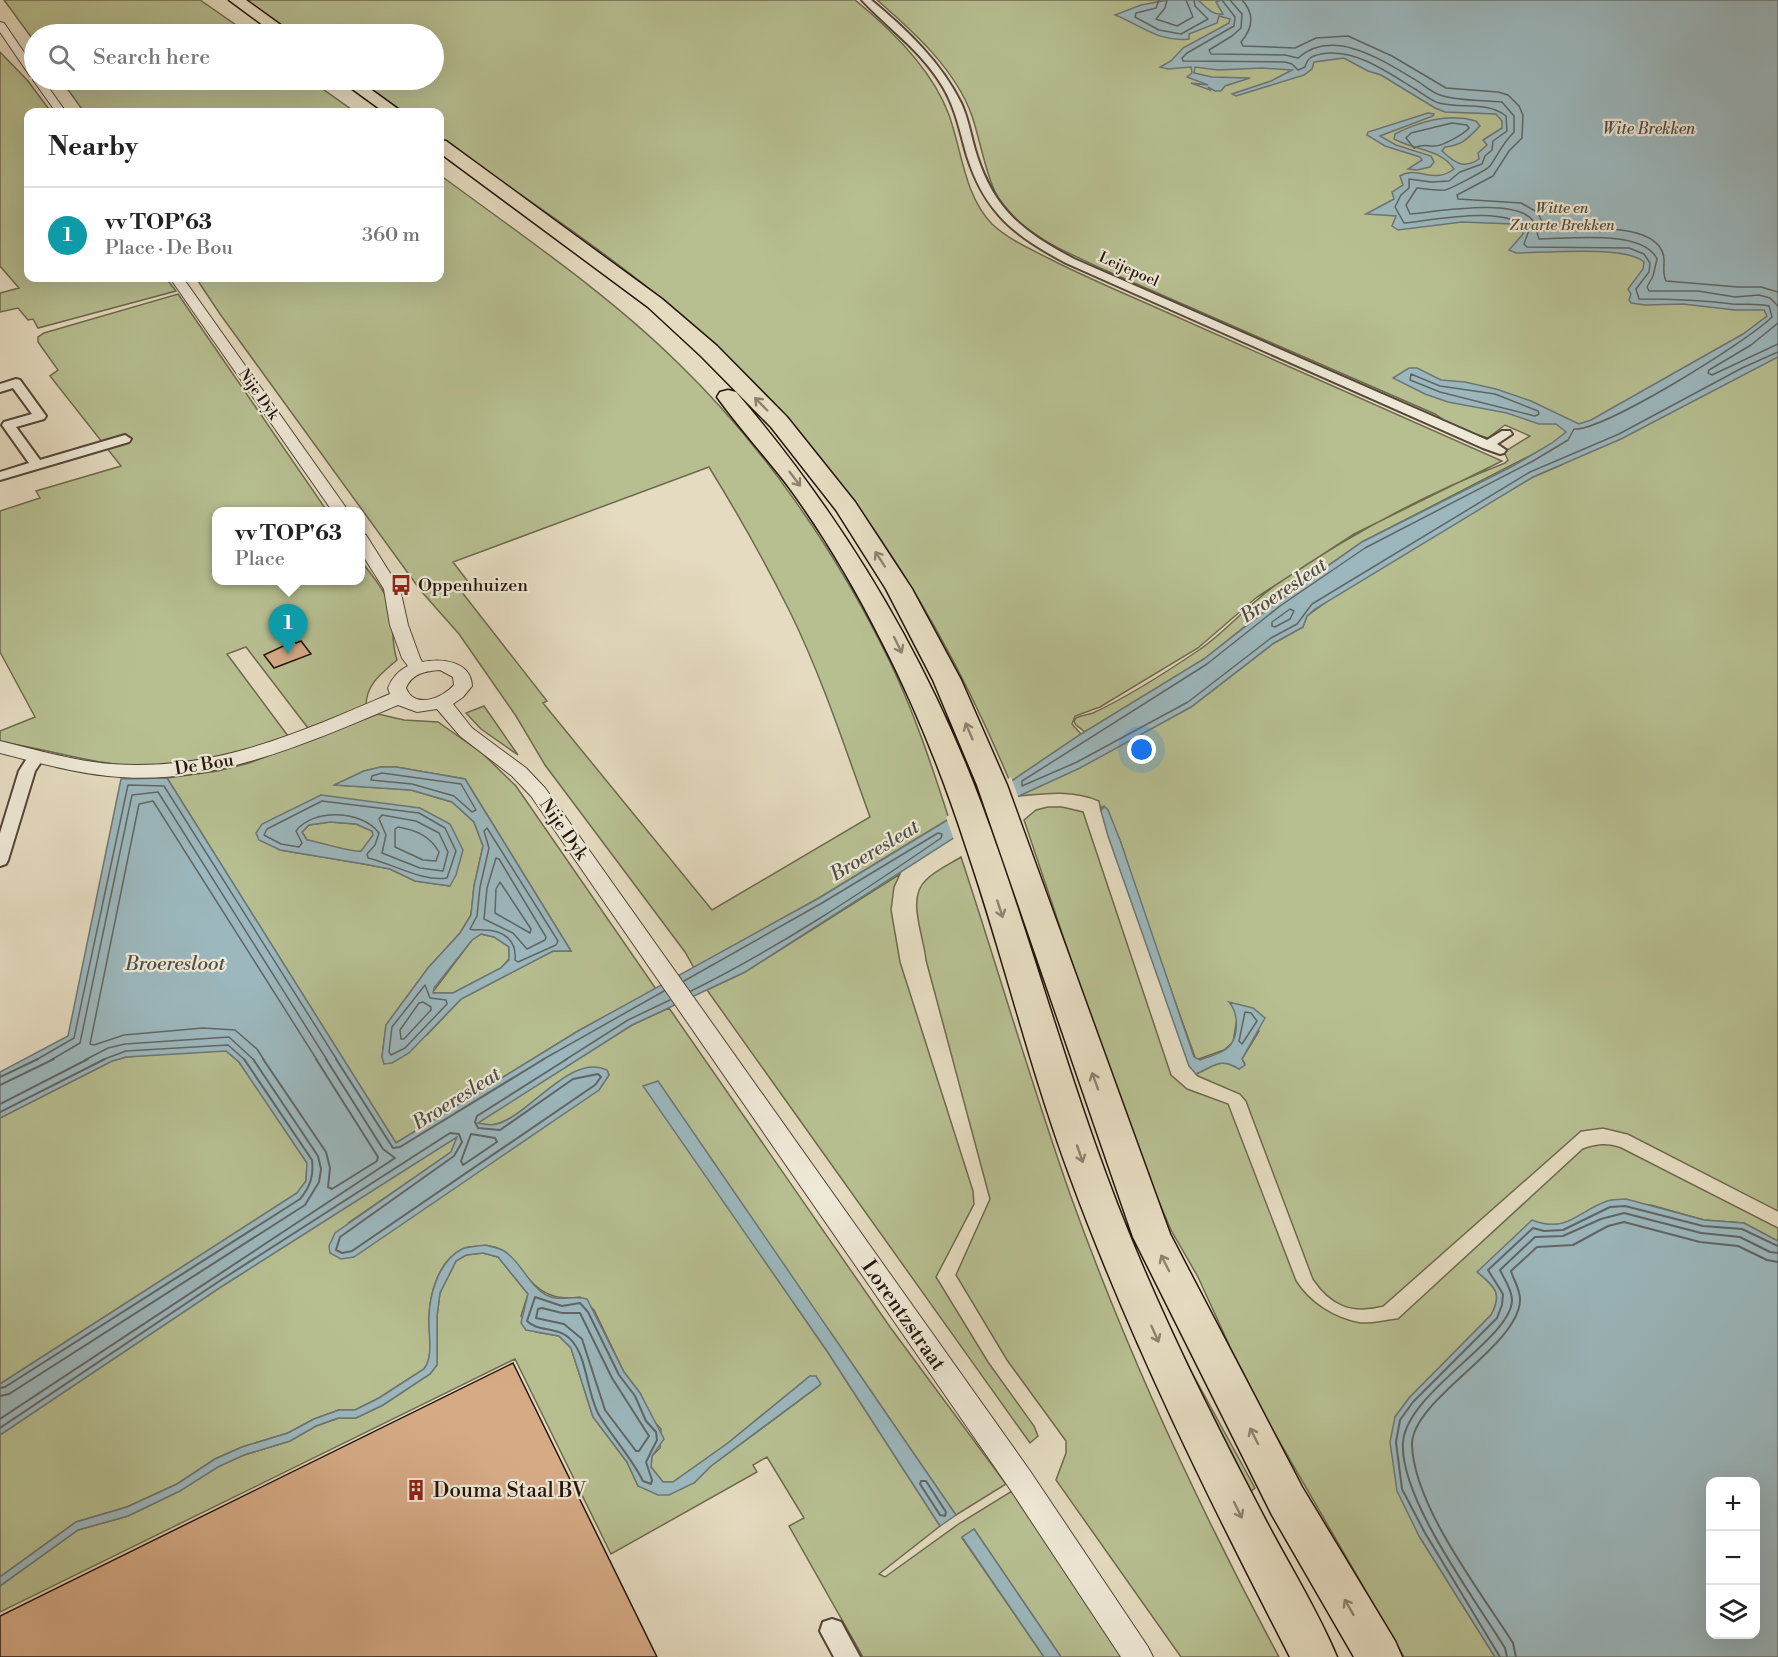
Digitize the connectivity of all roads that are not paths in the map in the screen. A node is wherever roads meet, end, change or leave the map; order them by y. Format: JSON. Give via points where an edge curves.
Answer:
{"nodes":[{"id":1,"x":866,"y":0,"type":"edge"},
{"id":2,"x":229,"y":2,"type":"edge"},
{"id":3,"x":253,"y":24,"type":"edge"},
{"id":4,"x":268,"y":24,"type":"edge"},
{"id":5,"x":0,"y":26,"type":"edge"},
{"id":6,"x":24,"y":60,"type":"edge"},
{"id":7,"x":45,"y":90,"type":"edge"},
{"id":8,"x":348,"y":90,"type":"edge"},
{"id":9,"x":354,"y":90,"type":"edge"},
{"id":10,"x":58,"y":108,"type":"edge"},
{"id":11,"x":367,"y":108,"type":"edge"},
{"id":12,"x":387,"y":108,"type":"edge"},
{"id":13,"x":444,"y":148,"type":"edge"},
{"id":14,"x":444,"y":165,"type":"edge"},
{"id":15,"x":180,"y":282,"type":"edge"},
{"id":16,"x":0,"y":388,"type":"edge"},
{"id":17,"x":1506,"y":434,"type":"dead end"},
{"id":18,"x":125,"y":439,"type":"dead end"},
{"id":19,"x":1487,"y":445,"type":"junction"},
{"id":20,"x":1500,"y":450,"type":"dead end"},
{"id":21,"x":37,"y":465,"type":"junction"},
{"id":22,"x":0,"y":476,"type":"edge"},
{"id":23,"x":337,"y":507,"type":"edge"},
{"id":24,"x":365,"y":546,"type":"edge"},
{"id":25,"x":418,"y":668,"type":"junction"},
{"id":26,"x":400,"y":697,"type":"junction"},
{"id":27,"x":442,"y":703,"type":"junction"},
{"id":28,"x":0,"y":747,"type":"edge"},
{"id":29,"x":37,"y":756,"type":"junction"},
{"id":30,"x":996,"y":844,"type":"junction"},
{"id":31,"x":0,"y":860,"type":"edge"},
{"id":32,"x":666,"y":974,"type":"joint"},
{"id":33,"x":832,"y":1631,"type":"dead end"},
{"id":34,"x":848,"y":1657,"type":"edge"},
{"id":35,"x":1138,"y":1657,"type":"edge"},
{"id":36,"x":1314,"y":1657,"type":"edge"},
{"id":37,"x":1379,"y":1657,"type":"edge"}],
"edges":[{"from":1,"to":19,"type":"street","name":"Leijepoel","via":[[901,31],[945,84],[962,118],[984,189],[999,213],[1021,232],[1078,264]]},
{"from":2,"to":3,"type":"highway"},
{"from":2,"to":4,"type":"highway"},
{"from":5,"to":6,"type":"street"},
{"from":7,"to":10,"type":"street"},
{"from":8,"to":11,"type":"highway"},
{"from":9,"to":12,"type":"highway"},
{"from":30,"to":13,"type":"highway","one_way":true,"via":[[992,785],[947,680],[899,589],[846,507],[779,422],[710,351],[655,303]]},
{"from":14,"to":30,"type":"highway","one_way":true,"via":[[667,337],[769,444],[816,508],[882,613],[919,688],[965,802]]},
{"from":15,"to":23,"type":"street","name":"Nije Dyk"},
{"from":16,"to":21,"type":"street","via":[[16,383],[40,416],[8,425]]},
{"from":17,"to":19,"type":"street"},
{"from":18,"to":21,"type":"street"},
{"from":19,"to":20,"type":"street","name":"Leijepoel"},
{"from":21,"to":22,"type":"street"},
{"from":24,"to":25,"type":"street","via":[[392,588],[399,625]]},
{"from":25,"to":26,"type":"street","via":[[399,682]]},
{"from":25,"to":27,"type":"street","via":[[441,665],[461,675],[460,691]]},
{"from":26,"to":27,"type":"street","via":[[416,705]]},
{"from":26,"to":29,"type":"street","name":"De Bou","via":[[303,737],[206,767],[123,771]]},
{"from":27,"to":32,"type":"street","name":"Nije Dyk","via":[[466,732],[530,782]]},
{"from":28,"to":29,"type":"street","name":"De Bou"},
{"from":29,"to":31,"type":"street","via":[[27,771]]},
{"from":30,"to":36,"type":"highway","one_way":true,"via":[[1087,1173],[1190,1412]]},
{"from":37,"to":30,"type":"highway","one_way":true,"via":[[1287,1501],[1152,1237]]},
{"from":32,"to":35,"type":"street","name":"Lorentzstraat","via":[[1020,1480]]},
{"from":33,"to":34,"type":"street"}]}
